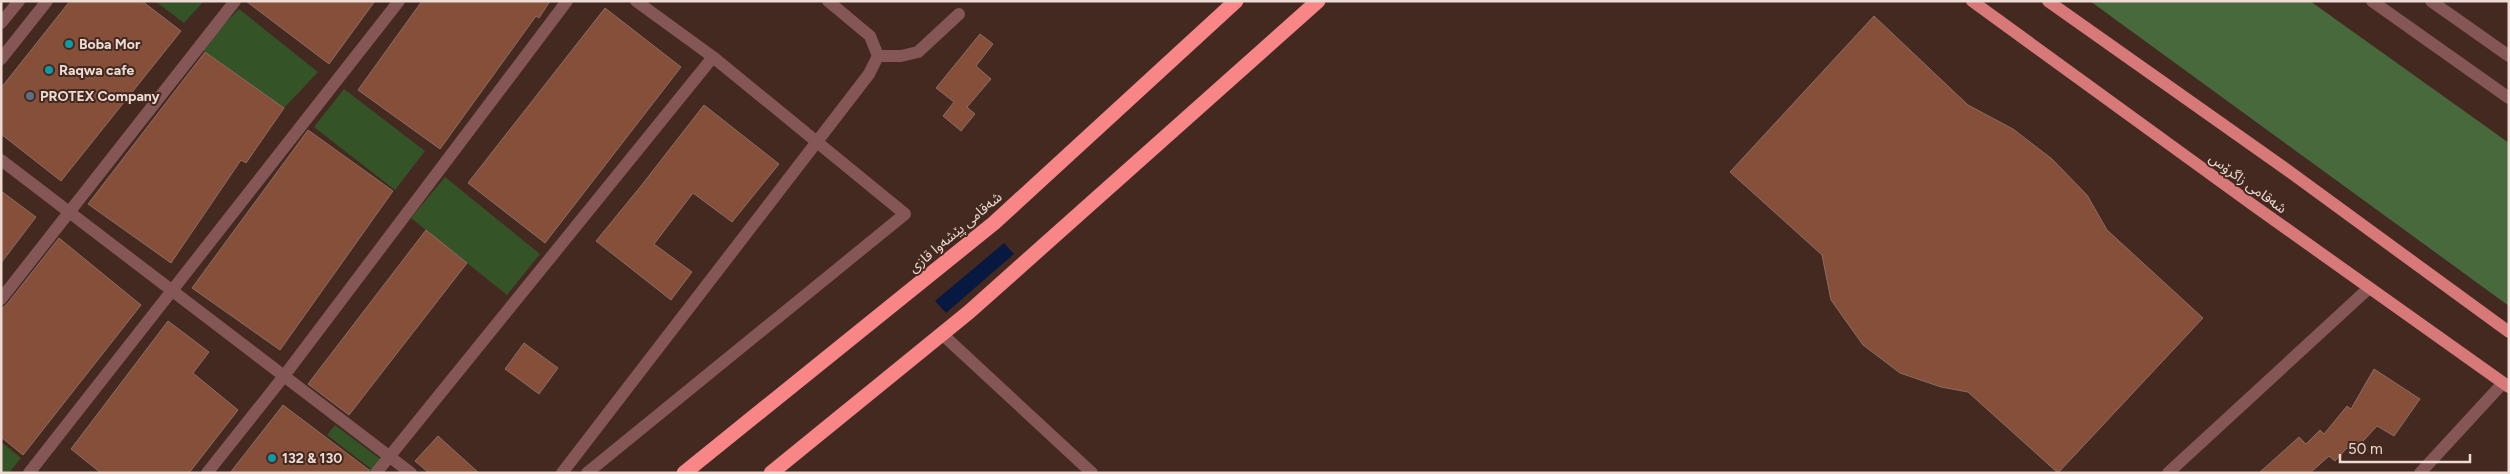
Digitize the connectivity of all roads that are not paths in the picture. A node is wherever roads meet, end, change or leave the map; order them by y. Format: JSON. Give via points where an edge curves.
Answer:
{"nodes":[{"id":1,"x":19,"y":1,"type":"edge"},
{"id":2,"x":47,"y":1,"type":"edge"},
{"id":3,"x":235,"y":1,"type":"edge"},
{"id":4,"x":399,"y":1,"type":"edge"},
{"id":5,"x":567,"y":1,"type":"edge"},
{"id":6,"x":636,"y":1,"type":"edge"},
{"id":7,"x":828,"y":1,"type":"edge"},
{"id":8,"x":1236,"y":1,"type":"edge"},
{"id":9,"x":1318,"y":1,"type":"edge"},
{"id":10,"x":1972,"y":1,"type":"edge"},
{"id":11,"x":2048,"y":1,"type":"edge"},
{"id":12,"x":2372,"y":1,"type":"edge"},
{"id":13,"x":2431,"y":1,"type":"edge"},
{"id":14,"x":959,"y":14,"type":"dead end"},
{"id":15,"x":1,"y":23,"type":"edge"},
{"id":16,"x":878,"y":56,"type":"junction"},
{"id":17,"x":2509,"y":56,"type":"edge"},
{"id":18,"x":713,"y":57,"type":"junction"},
{"id":19,"x":1,"y":59,"type":"edge"},
{"id":20,"x":2509,"y":98,"type":"edge"},
{"id":21,"x":817,"y":142,"type":"junction"},
{"id":22,"x":1,"y":160,"type":"edge"},
{"id":23,"x":70,"y":213,"type":"junction"},
{"id":24,"x":2369,"y":288,"type":"junction"},
{"id":25,"x":171,"y":291,"type":"junction"},
{"id":26,"x":1,"y":299,"type":"edge"},
{"id":27,"x":2509,"y":332,"type":"edge"},
{"id":28,"x":942,"y":334,"type":"junction"},
{"id":29,"x":284,"y":376,"type":"junction"},
{"id":30,"x":2506,"y":385,"type":"edge"},
{"id":31,"x":388,"y":456,"type":"junction"},
{"id":32,"x":29,"y":473,"type":"edge"},
{"id":33,"x":207,"y":473,"type":"edge"},
{"id":34,"x":376,"y":473,"type":"edge"},
{"id":35,"x":411,"y":473,"type":"edge"},
{"id":36,"x":562,"y":473,"type":"edge"},
{"id":37,"x":587,"y":473,"type":"edge"},
{"id":38,"x":684,"y":473,"type":"edge"},
{"id":39,"x":771,"y":473,"type":"edge"},
{"id":40,"x":1092,"y":473,"type":"edge"},
{"id":41,"x":2168,"y":473,"type":"edge"},
{"id":42,"x":2420,"y":473,"type":"edge"}],
"edges":[{"from":1,"to":15,"type":"street"},
{"from":2,"to":19,"type":"street"},
{"from":3,"to":23,"type":"street"},
{"from":4,"to":25,"type":"street"},
{"from":5,"to":29,"type":"street"},
{"from":6,"to":18,"type":"street"},
{"from":7,"to":16,"type":"street","via":[[870,36]]},
{"from":8,"to":38,"type":"highway","name":"شەقامی پێشەوا قازی","via":[[994,223]]},
{"from":9,"to":28,"type":"highway"},
{"from":10,"to":24,"type":"main road","name":"شەقامی زاگرۆس"},
{"from":11,"to":27,"type":"main road"},
{"from":12,"to":20,"type":"street"},
{"from":13,"to":17,"type":"street"},
{"from":14,"to":16,"type":"street","via":[[918,52]]},
{"from":16,"to":21,"type":"street","via":[[869,74]]},
{"from":18,"to":21,"type":"street"},
{"from":18,"to":31,"type":"street"},
{"from":21,"to":36,"type":"street"},
{"from":21,"to":37,"type":"street","via":[[905,214]]},
{"from":22,"to":23,"type":"street"},
{"from":23,"to":25,"type":"street"},
{"from":23,"to":26,"type":"street"},
{"from":24,"to":30,"type":"main road","name":"شەقامی زاگرۆس"},
{"from":24,"to":41,"type":"street"},
{"from":25,"to":29,"type":"street"},
{"from":25,"to":32,"type":"street"},
{"from":28,"to":39,"type":"highway"},
{"from":28,"to":40,"type":"street"},
{"from":29,"to":31,"type":"street"},
{"from":29,"to":33,"type":"street"},
{"from":30,"to":42,"type":"street"},
{"from":31,"to":34,"type":"street"},
{"from":31,"to":35,"type":"street"}]}
